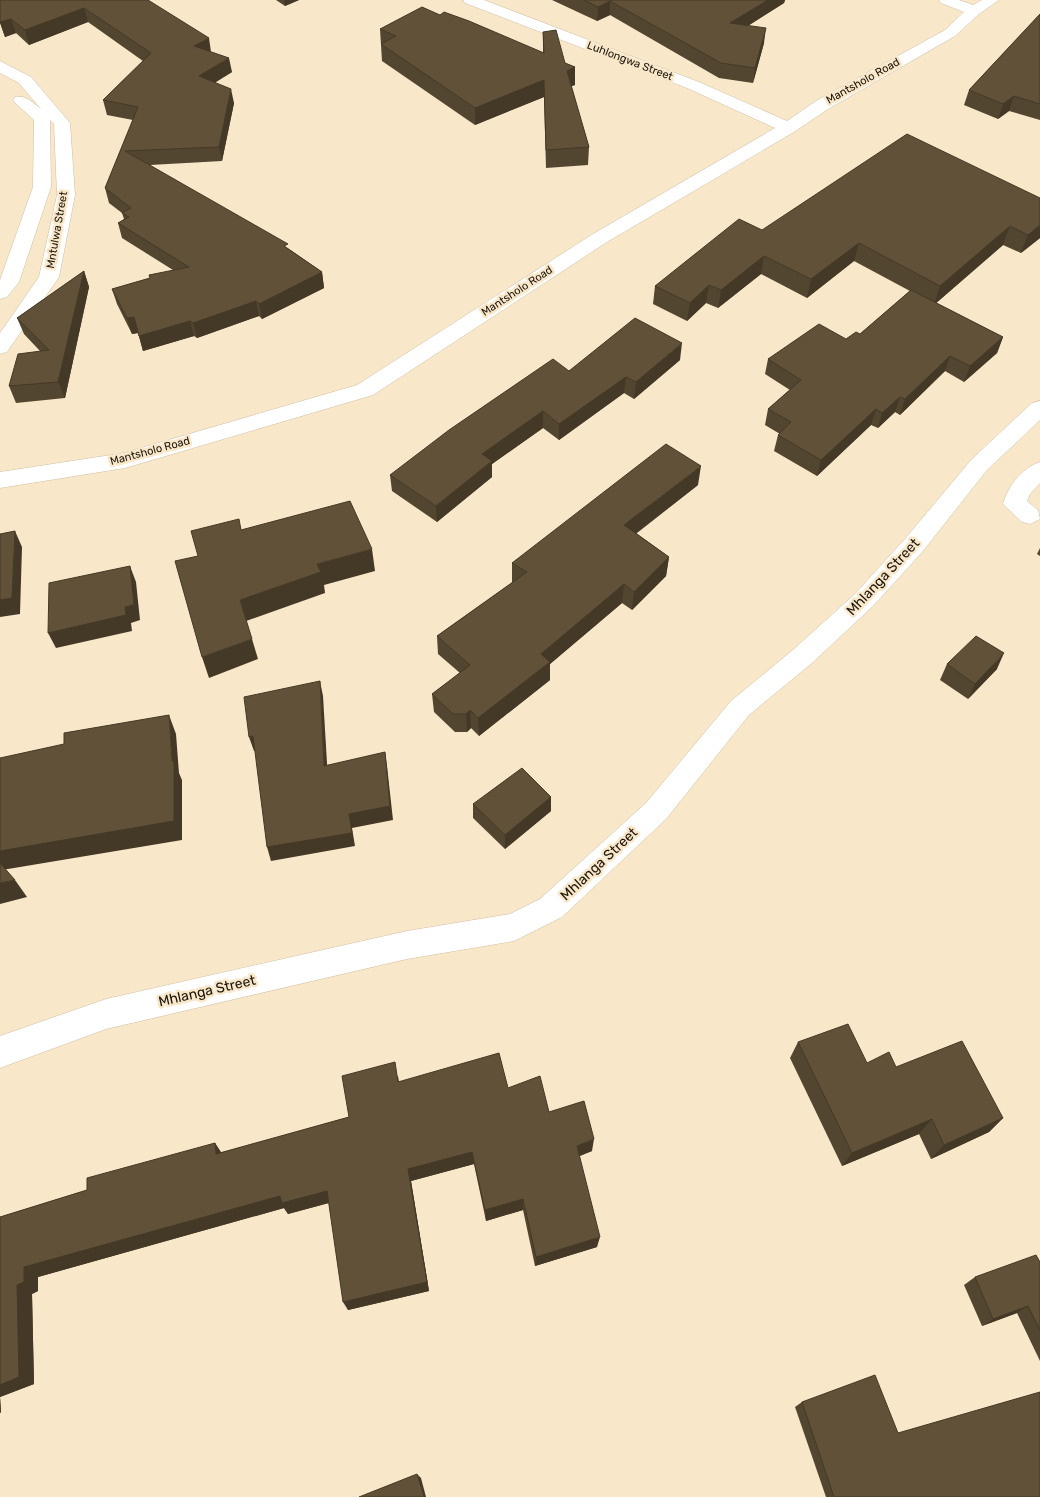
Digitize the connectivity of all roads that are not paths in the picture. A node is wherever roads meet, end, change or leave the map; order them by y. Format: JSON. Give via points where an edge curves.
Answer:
{"nodes":[{"id":1,"x":470,"y":0,"type":"edge"},
{"id":2,"x":946,"y":0,"type":"edge"},
{"id":3,"x":992,"y":0,"type":"edge"},
{"id":4,"x":974,"y":11,"type":"junction"},
{"id":5,"x":0,"y":66,"type":"edge"},
{"id":6,"x":0,"y":83,"type":"edge"},
{"id":7,"x":788,"y":128,"type":"junction"},
{"id":8,"x":0,"y":293,"type":"edge"},
{"id":9,"x":0,"y":348,"type":"edge"},
{"id":10,"x":1040,"y":408,"type":"edge"},
{"id":11,"x":1040,"y":470,"type":"edge"},
{"id":12,"x":0,"y":480,"type":"edge"},
{"id":13,"x":1030,"y":516,"type":"dead end"},
{"id":14,"x":0,"y":1052,"type":"edge"}],
"edges":[{"from":1,"to":7,"type":"street","name":"Luhlongwa Street","via":[[693,85]]},
{"from":2,"to":4,"type":"street"},
{"from":3,"to":4,"type":"street","name":"Mantsholo Road"},
{"from":4,"to":7,"type":"street","name":"Mantsholo Road","via":[[950,33],[822,105]]},
{"from":5,"to":9,"type":"street","name":"Mntulwa Street","via":[[25,80],[62,123],[66,195],[49,277]]},
{"from":6,"to":8,"type":"street","via":[[42,118],[42,187],[9,282]]},
{"from":7,"to":12,"type":"street","name":"Mantsholo Road","via":[[600,238],[365,390],[125,460]]},
{"from":10,"to":14,"type":"street","name":"Mhlanga Street","via":[[979,464],[914,545],[864,600],[740,708],[656,812],[551,908],[514,927],[406,945],[106,1014]]},
{"from":11,"to":13,"type":"street","via":[[1016,498],[1015,504]]}]}
